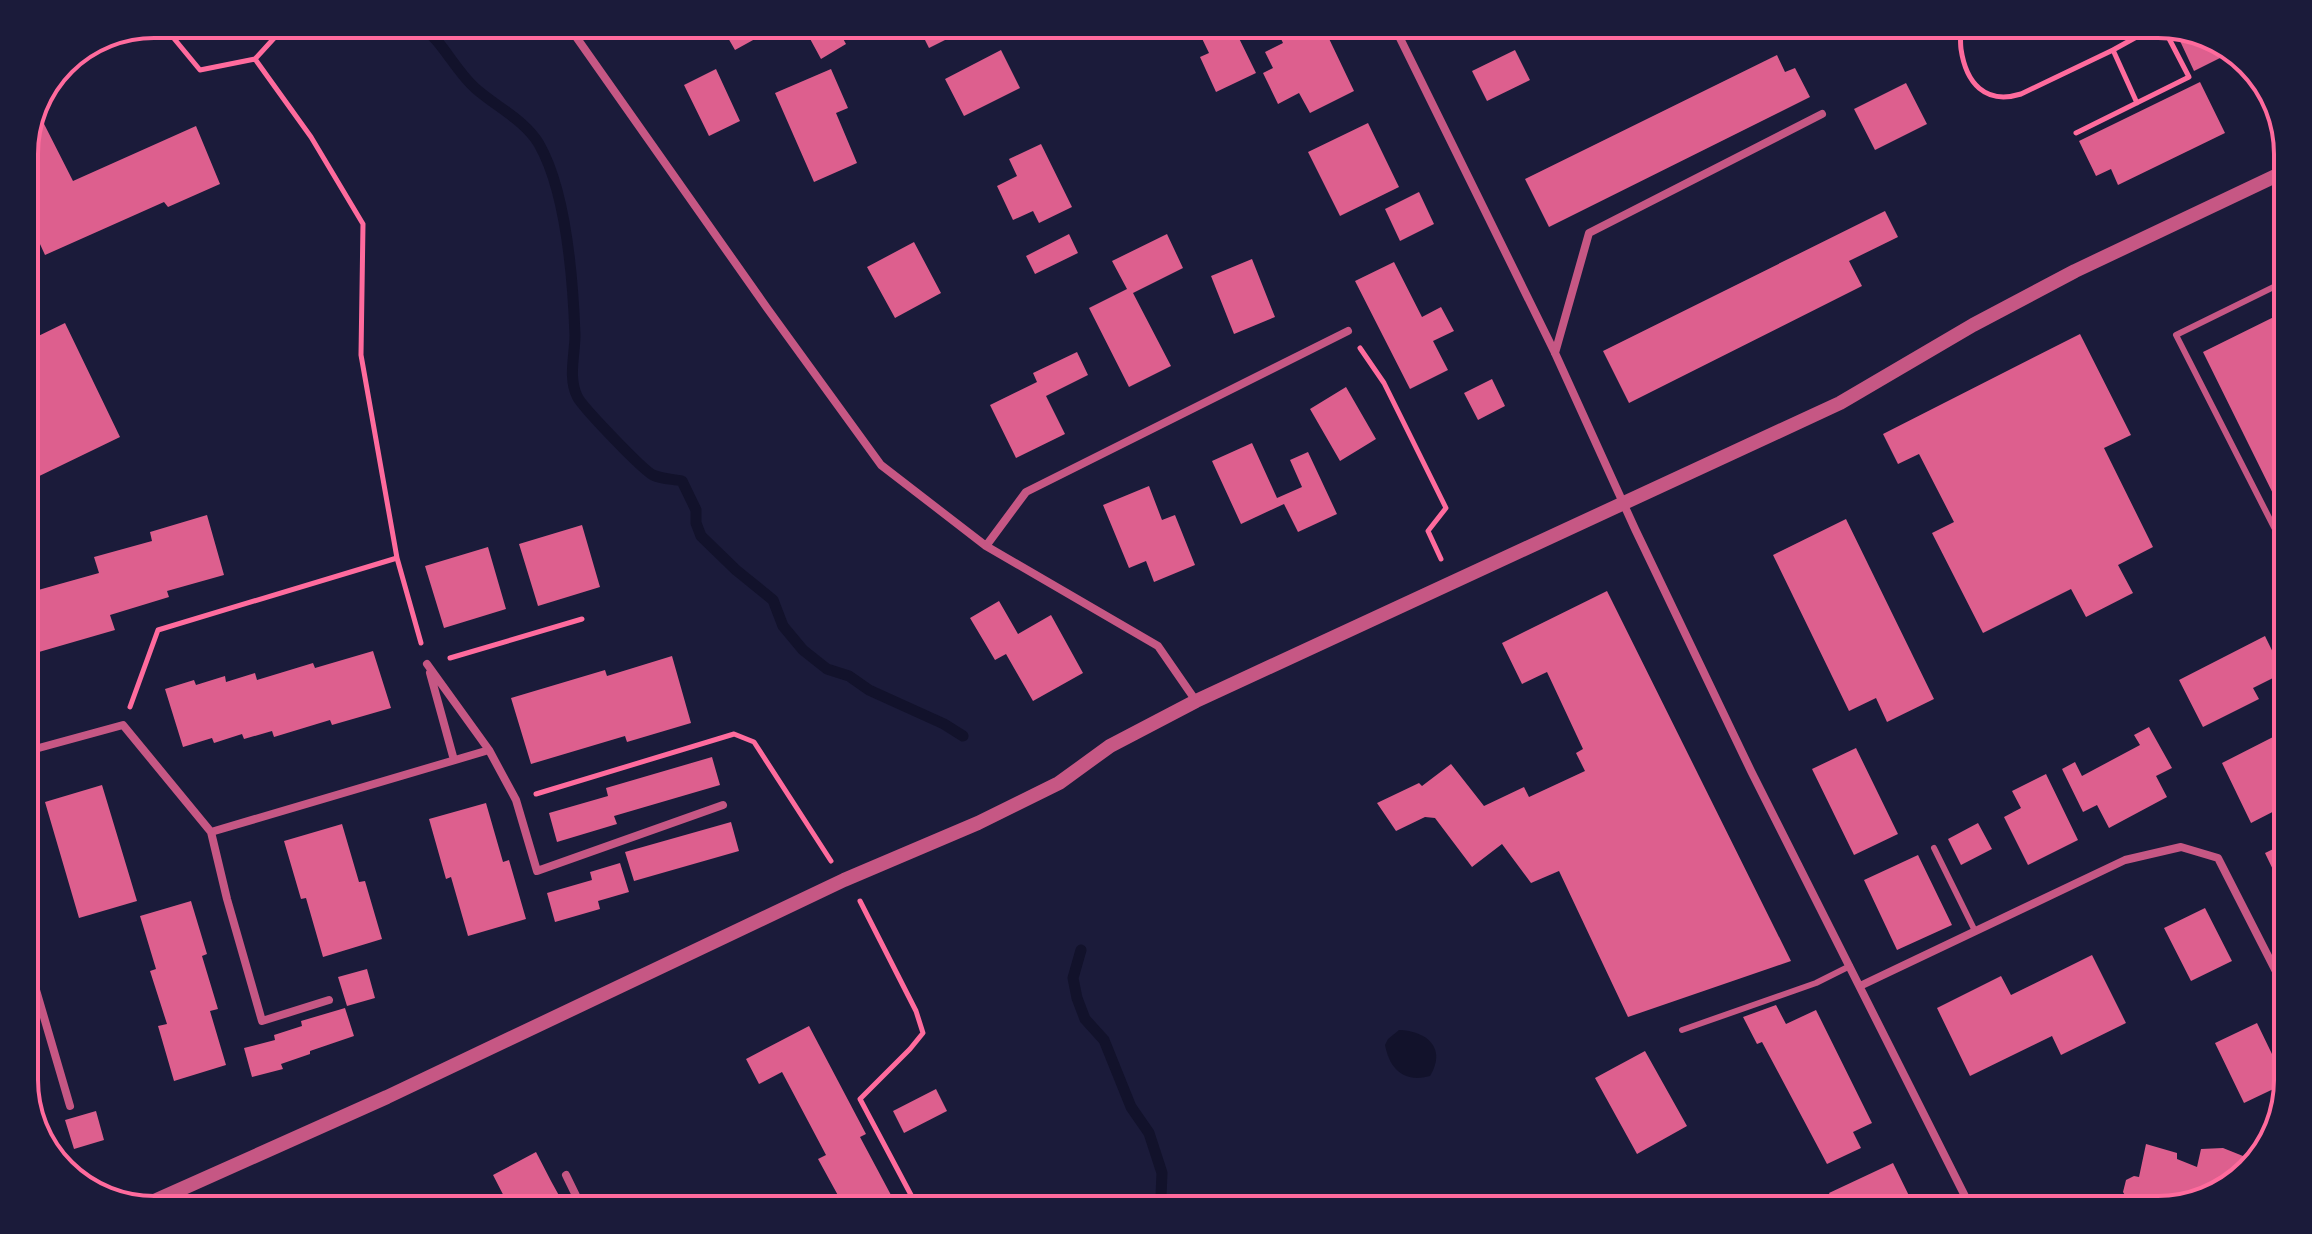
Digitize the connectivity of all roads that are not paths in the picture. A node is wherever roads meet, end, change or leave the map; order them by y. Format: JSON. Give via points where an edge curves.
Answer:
{"nodes":[{"id":1,"x":577,"y":38,"type":"edge"},
{"id":2,"x":1400,"y":38,"type":"edge"},
{"id":3,"x":1822,"y":114,"type":"dead end"},
{"id":4,"x":2274,"y":177,"type":"edge"},
{"id":5,"x":2274,"y":287,"type":"edge"},
{"id":6,"x":1348,"y":331,"type":"road end"},
{"id":7,"x":1555,"y":353,"type":"junction"},
{"id":8,"x":1624,"y":505,"type":"junction"},
{"id":9,"x":2274,"y":527,"type":"edge"},
{"id":10,"x":986,"y":546,"type":"junction"},
{"id":11,"x":1196,"y":701,"type":"junction"},
{"id":12,"x":38,"y":748,"type":"edge"},
{"id":13,"x":489,"y":750,"type":"junction"},
{"id":14,"x":454,"y":760,"type":"junction"},
{"id":15,"x":723,"y":805,"type":"dead end"},
{"id":16,"x":211,"y":832,"type":"junction"},
{"id":17,"x":1934,"y":848,"type":"dead end"},
{"id":18,"x":1975,"y":931,"type":"junction"},
{"id":19,"x":1850,"y":966,"type":"junction"},
{"id":20,"x":2274,"y":968,"type":"edge"},
{"id":21,"x":1860,"y":986,"type":"junction"},
{"id":22,"x":38,"y":997,"type":"edge"},
{"id":23,"x":329,"y":1000,"type":"dead end"},
{"id":24,"x":1682,"y":1030,"type":"dead end"},
{"id":25,"x":70,"y":1106,"type":"dead end"},
{"id":26,"x":566,"y":1175,"type":"dead end"},
{"id":27,"x":166,"y":1196,"type":"edge"},
{"id":28,"x":576,"y":1196,"type":"edge"},
{"id":29,"x":1965,"y":1196,"type":"edge"}],
"edges":[{"from":1,"to":10,"type":"street","via":[[881,465]]},
{"from":2,"to":7,"type":"street"},
{"from":3,"to":7,"type":"street","via":[[1589,233]]},
{"from":4,"to":8,"type":"street","via":[[2062,278],[1840,403]]},
{"from":5,"to":9,"type":"lane","via":[[2176,335]]},
{"from":6,"to":10,"type":"street","via":[[1026,492]]},
{"from":7,"to":8,"type":"street"},
{"from":8,"to":11,"type":"street"},
{"from":8,"to":19,"type":"street"},
{"from":10,"to":11,"type":"street","via":[[1158,646]]},
{"from":11,"to":27,"type":"street","via":[[1110,746],[1059,783],[978,823],[844,880]]},
{"from":12,"to":16,"type":"street","via":[[123,725]]},
{"from":13,"to":14,"type":"street"},
{"from":13,"to":14,"type":"street","via":[[427,664]]},
{"from":13,"to":15,"type":"street","via":[[516,800],[537,871]]},
{"from":14,"to":16,"type":"street"},
{"from":16,"to":23,"type":"street","via":[[262,1021]]},
{"from":17,"to":18,"type":"lane"},
{"from":18,"to":20,"type":"street","via":[[2125,860],[2181,847],[2218,858]]},
{"from":18,"to":21,"type":"street"},
{"from":19,"to":21,"type":"street"},
{"from":19,"to":24,"type":"lane"},
{"from":21,"to":29,"type":"street"},
{"from":22,"to":25,"type":"street"},
{"from":26,"to":28,"type":"street"}]}
